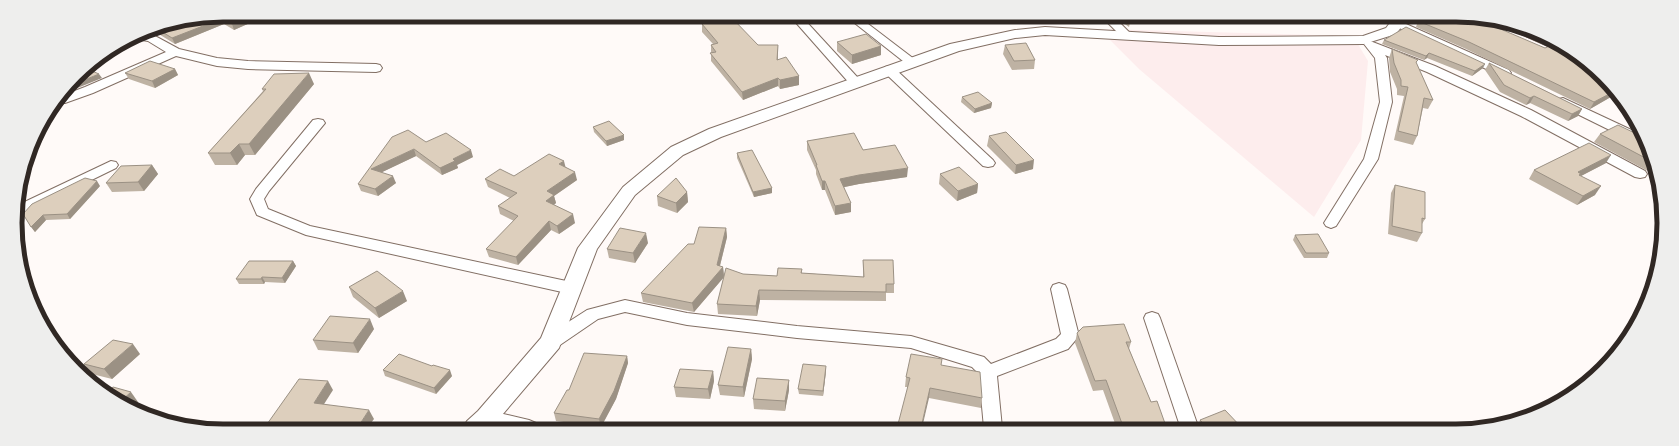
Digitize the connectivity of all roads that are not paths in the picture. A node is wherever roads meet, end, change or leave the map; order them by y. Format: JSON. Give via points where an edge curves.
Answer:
{"nodes":[{"id":1,"x":801,"y":22,"type":"edge"},
{"id":2,"x":859,"y":22,"type":"edge"},
{"id":3,"x":1113,"y":22,"type":"edge"},
{"id":4,"x":1401,"y":22,"type":"edge"},
{"id":5,"x":1404,"y":22,"type":"edge"},
{"id":6,"x":1126,"y":35,"type":"junction"},
{"id":7,"x":145,"y":37,"type":"edge"},
{"id":8,"x":1369,"y":43,"type":"junction"},
{"id":9,"x":175,"y":52,"type":"junction"},
{"id":10,"x":912,"y":62,"type":"junction"},
{"id":11,"x":376,"y":68,"type":"dead end"},
{"id":12,"x":889,"y":70,"type":"junction"},
{"id":13,"x":1517,"y":79,"type":"edge"},
{"id":14,"x":855,"y":82,"type":"junction"},
{"id":15,"x":1552,"y":96,"type":"edge"},
{"id":16,"x":66,"y":98,"type":"edge"},
{"id":17,"x":318,"y":123,"type":"dead end"},
{"id":18,"x":1638,"y":139,"type":"edge"},
{"id":19,"x":988,"y":163,"type":"dead end"},
{"id":20,"x":111,"y":165,"type":"dead end"},
{"id":21,"x":1640,"y":174,"type":"dead end"},
{"id":22,"x":22,"y":209,"type":"edge"},
{"id":23,"x":1331,"y":223,"type":"dead end"},
{"id":24,"x":571,"y":288,"type":"junction"},
{"id":25,"x":1059,"y":289,"type":"dead end"},
{"id":26,"x":1152,"y":318,"type":"dead end"},
{"id":27,"x":551,"y":342,"type":"junction"},
{"id":28,"x":988,"y":372,"type":"junction"},
{"id":29,"x":480,"y":423,"type":"edge"},
{"id":30,"x":993,"y":424,"type":"edge"},
{"id":31,"x":1189,"y":424,"type":"edge"}],
"edges":[{"from":1,"to":14,"type":"street"},
{"from":2,"to":10,"type":"street"},
{"from":3,"to":6,"type":"street"},
{"from":4,"to":8,"type":"street","via":[[1391,31]]},
{"from":5,"to":13,"type":"street"},
{"from":6,"to":8,"type":"street","via":[[1219,41]]},
{"from":6,"to":10,"type":"street","via":[[1044,31],[1015,34],[955,47]]},
{"from":7,"to":9,"type":"street"},
{"from":8,"to":21,"type":"street","via":[[1526,113]]},
{"from":8,"to":23,"type":"street","via":[[1381,58],[1386,102],[1371,159]]},
{"from":9,"to":11,"type":"street","via":[[217,62],[248,65]]},
{"from":9,"to":16,"type":"street"},
{"from":10,"to":12,"type":"street"},
{"from":12,"to":14,"type":"street"},
{"from":12,"to":19,"type":"street"},
{"from":14,"to":24,"type":"street","via":[[715,133],[677,151],[629,191],[588,248]]},
{"from":15,"to":18,"type":"street"},
{"from":17,"to":24,"type":"street","via":[[263,189],[257,199],[262,212],[306,230]]},
{"from":20,"to":22,"type":"street"},
{"from":24,"to":27,"type":"street"},
{"from":25,"to":28,"type":"street","via":[[1070,336],[1062,344]]},
{"from":26,"to":31,"type":"street"},
{"from":27,"to":28,"type":"street","via":[[593,314],[625,306],[686,319],[911,342],[978,362]]},
{"from":27,"to":29,"type":"street"},
{"from":28,"to":30,"type":"street"}]}
